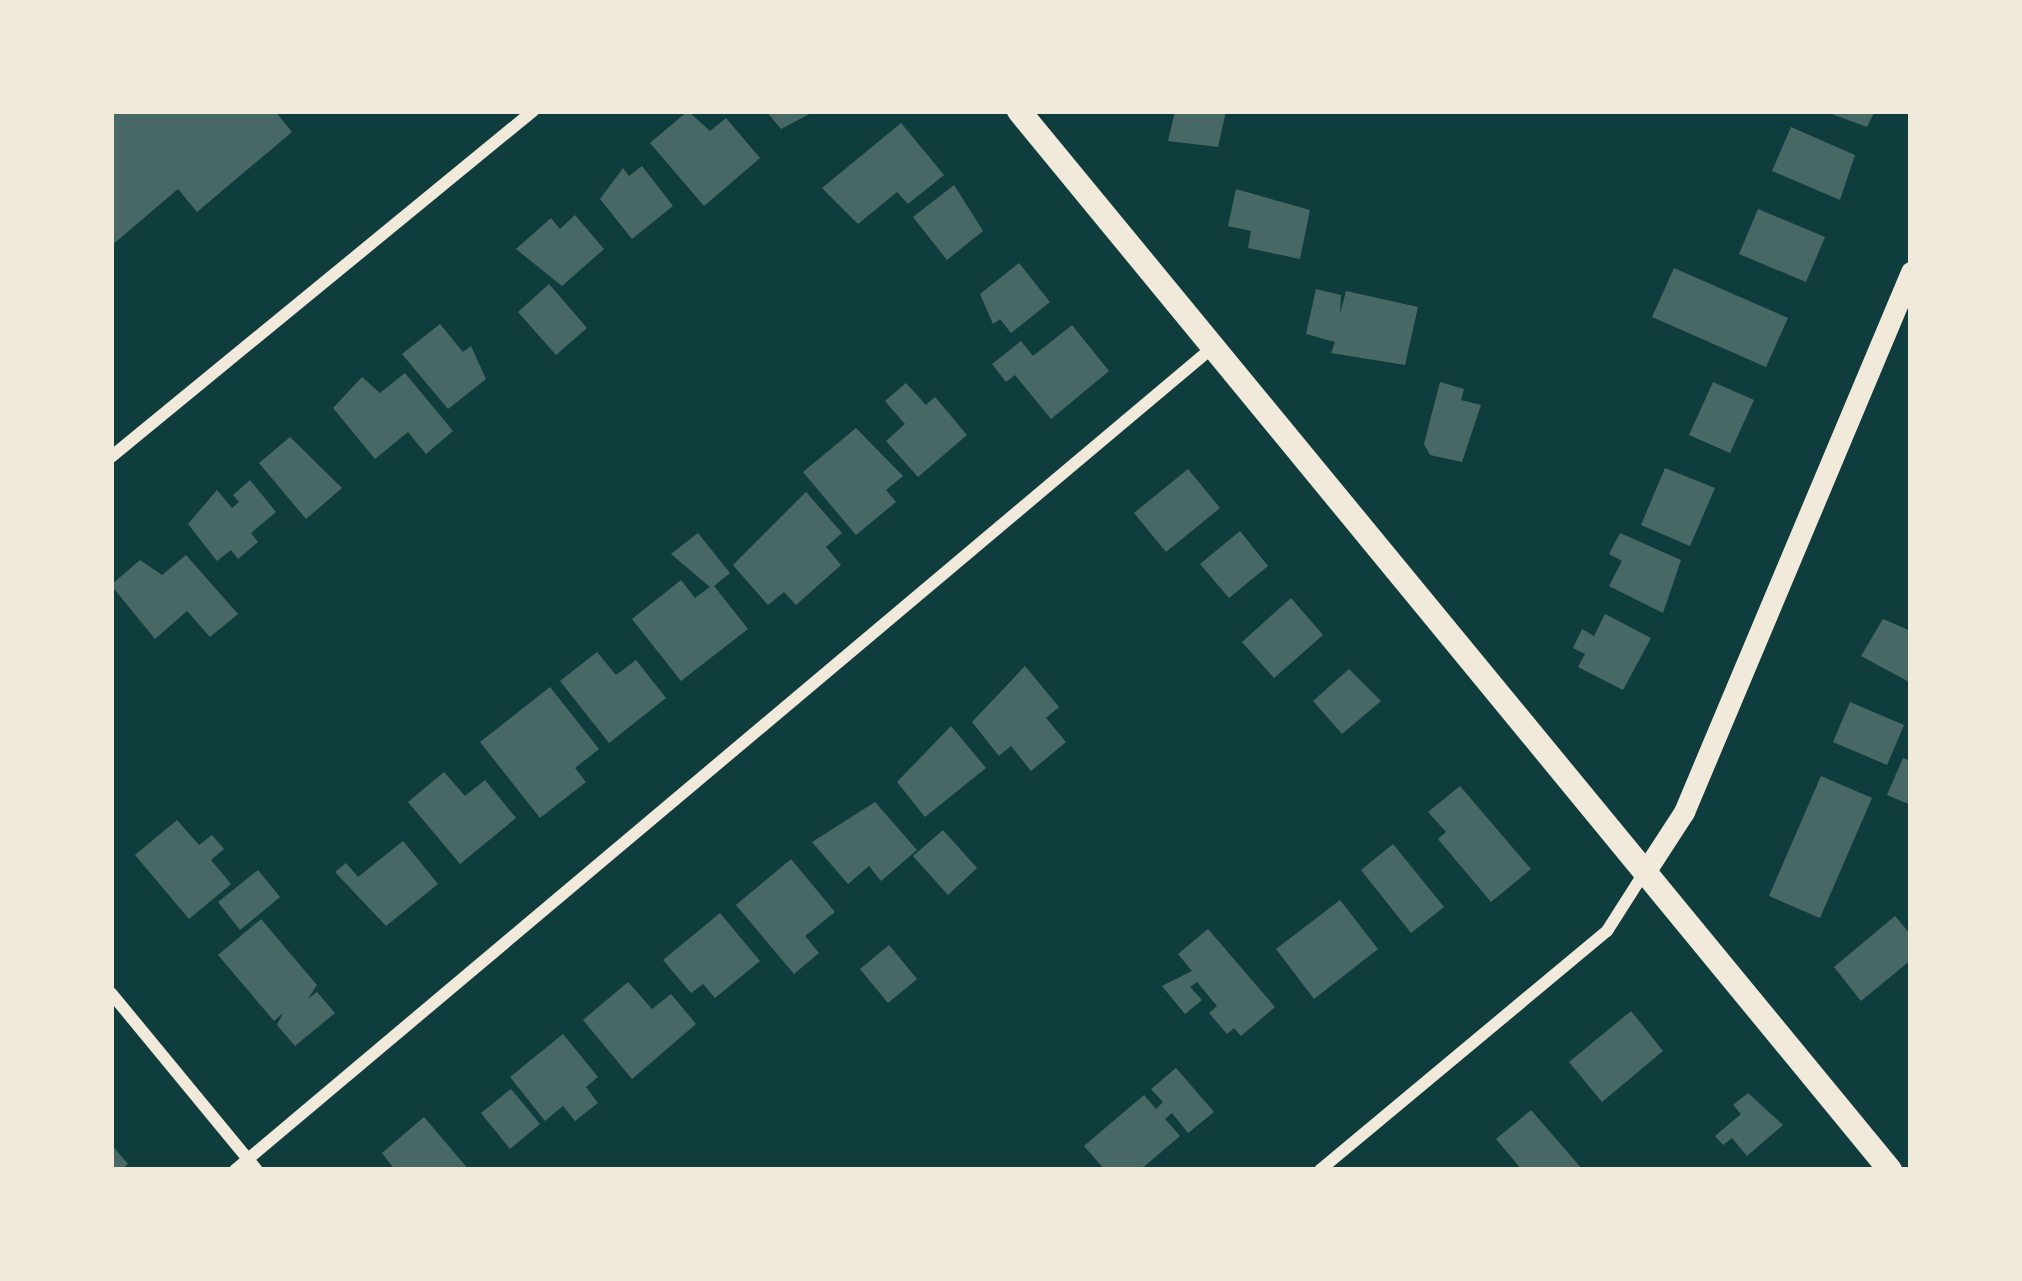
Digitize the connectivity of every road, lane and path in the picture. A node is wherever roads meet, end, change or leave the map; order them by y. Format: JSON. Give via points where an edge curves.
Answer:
{"nodes":[{"id":1,"x":533,"y":111,"type":"edge"},
{"id":2,"x":1018,"y":111,"type":"edge"},
{"id":3,"x":1911,"y":272,"type":"edge"},
{"id":4,"x":1213,"y":347,"type":"junction"},
{"id":5,"x":111,"y":457,"type":"edge"},
{"id":6,"x":1645,"y":872,"type":"junction"},
{"id":7,"x":111,"y":993,"type":"edge"},
{"id":8,"x":253,"y":1165,"type":"edge"},
{"id":9,"x":236,"y":1170,"type":"edge"},
{"id":10,"x":1319,"y":1170,"type":"edge"},
{"id":11,"x":1890,"y":1170,"type":"edge"}],
"edges":[{"from":1,"to":5,"type":"street"},
{"from":2,"to":4,"type":"main road"},
{"from":3,"to":6,"type":"street","via":[[1684,812]]},
{"from":4,"to":6,"type":"main road"},
{"from":4,"to":8,"type":"street"},
{"from":6,"to":10,"type":"street","via":[[1607,932]]},
{"from":6,"to":11,"type":"main road"},
{"from":7,"to":8,"type":"street"},
{"from":8,"to":9,"type":"street"}]}
